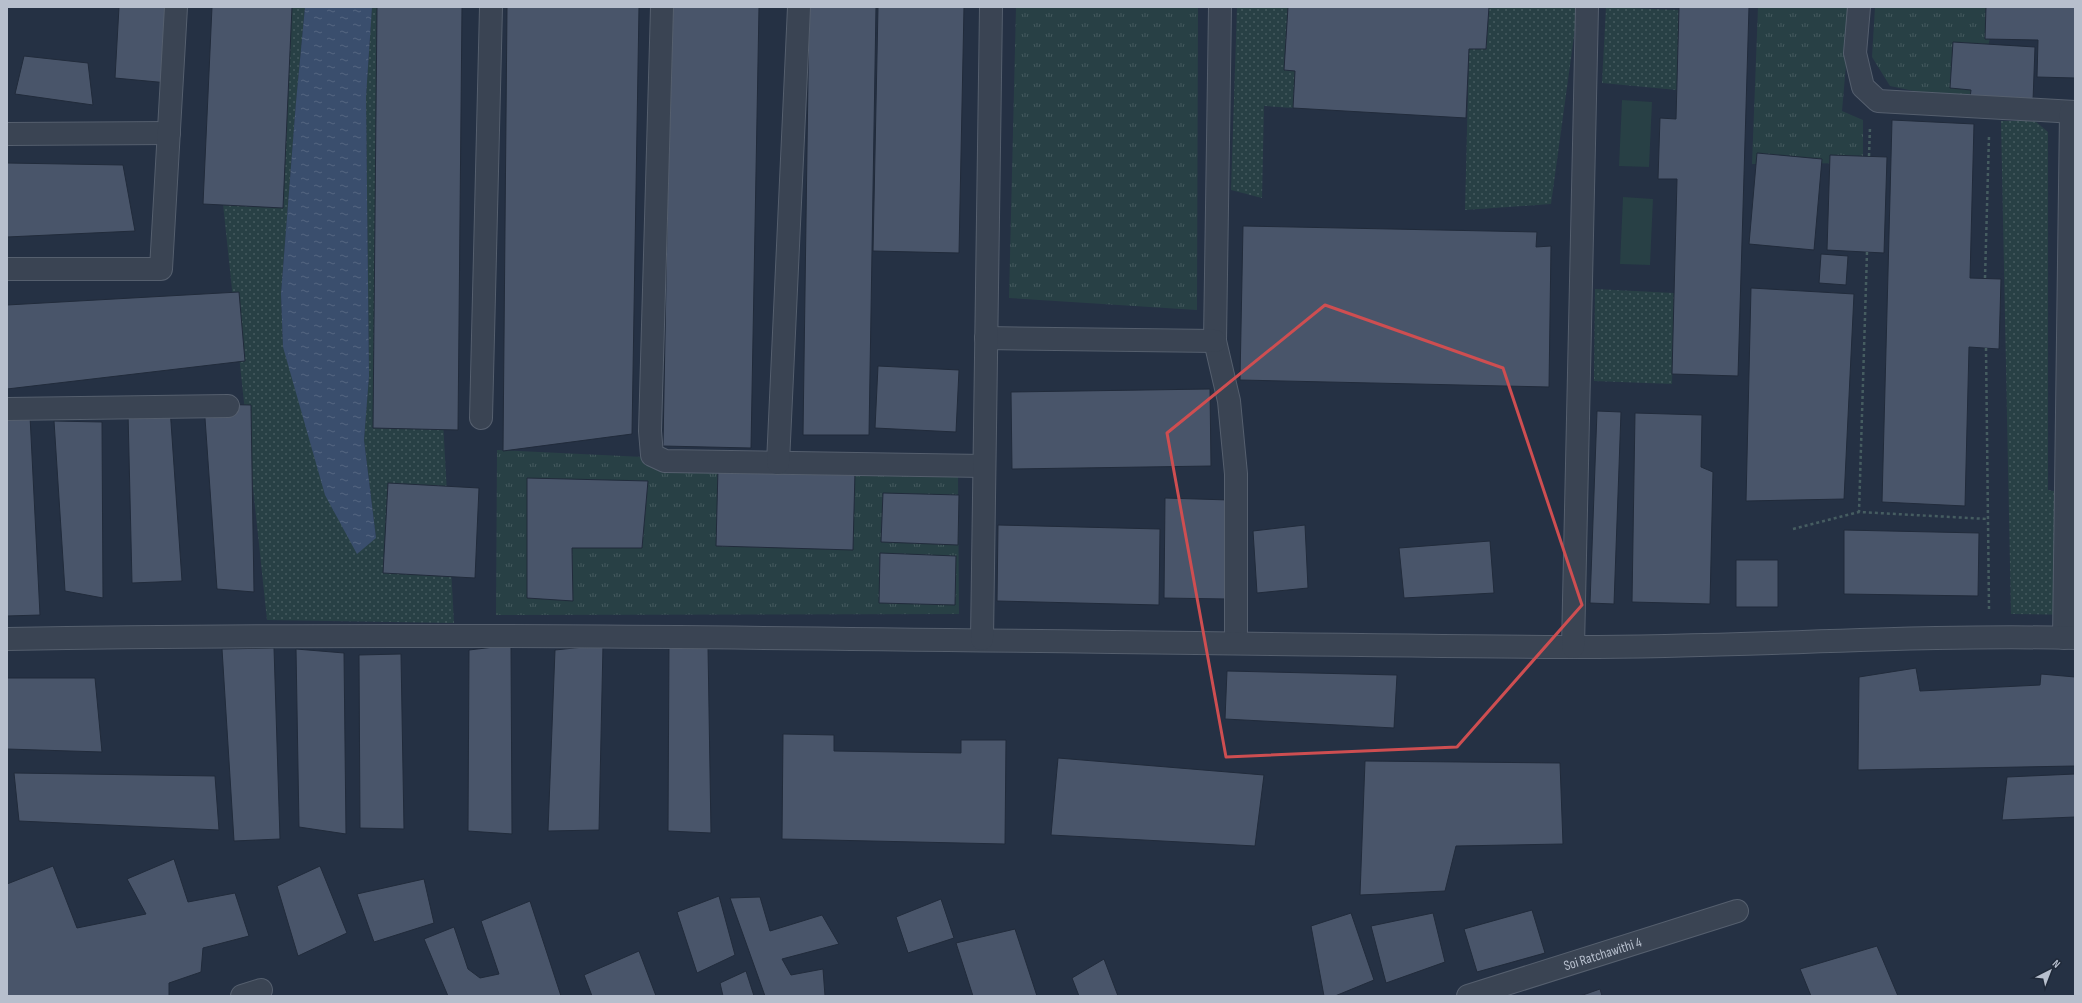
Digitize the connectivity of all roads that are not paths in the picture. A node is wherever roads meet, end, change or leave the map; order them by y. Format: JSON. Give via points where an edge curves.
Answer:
{"nodes":[{"id":1,"x":176,"y":7,"type":"edge"},
{"id":2,"x":490,"y":7,"type":"edge"},
{"id":3,"x":662,"y":7,"type":"edge"},
{"id":4,"x":799,"y":7,"type":"edge"},
{"id":5,"x":991,"y":7,"type":"edge"},
{"id":6,"x":1220,"y":7,"type":"edge"},
{"id":7,"x":1587,"y":7,"type":"edge"},
{"id":8,"x":1859,"y":7,"type":"edge"},
{"id":9,"x":2073,"y":112,"type":"edge"},
{"id":10,"x":169,"y":133,"type":"junction"},
{"id":11,"x":7,"y":134,"type":"edge"},
{"id":12,"x":7,"y":269,"type":"edge"},
{"id":13,"x":986,"y":338,"type":"junction"},
{"id":14,"x":1215,"y":341,"type":"junction"},
{"id":15,"x":228,"y":406,"type":"dead end"},
{"id":16,"x":7,"y":408,"type":"edge"},
{"id":17,"x":481,"y":418,"type":"dead end"},
{"id":18,"x":778,"y":463,"type":"junction"},
{"id":19,"x":984,"y":466,"type":"junction"},
{"id":20,"x":2069,"y":638,"type":"edge"},
{"id":21,"x":7,"y":639,"type":"edge"},
{"id":22,"x":982,"y":639,"type":"junction"},
{"id":23,"x":1236,"y":643,"type":"junction"},
{"id":24,"x":1573,"y":647,"type":"junction"},
{"id":25,"x":1737,"y":911,"type":"dead end"},
{"id":26,"x":1468,"y":996,"type":"edge"}],
"edges":[{"from":1,"to":10,"type":"street"},
{"from":2,"to":17,"type":"street"},
{"from":3,"to":18,"type":"street","via":[[650,431],[652,455],[665,461]]},
{"from":4,"to":18,"type":"street"},
{"from":5,"to":13,"type":"street"},
{"from":6,"to":14,"type":"street"},
{"from":7,"to":24,"type":"street"},
{"from":8,"to":9,"type":"street","via":[[1855,53],[1862,87],[1878,101]]},
{"from":9,"to":20,"type":"street"},
{"from":10,"to":11,"type":"street"},
{"from":10,"to":12,"type":"street","via":[[161,269]]},
{"from":13,"to":14,"type":"street"},
{"from":13,"to":19,"type":"street"},
{"from":14,"to":23,"type":"street","via":[[1229,401],[1236,474]]},
{"from":15,"to":16,"type":"street"},
{"from":18,"to":19,"type":"street"},
{"from":19,"to":22,"type":"street"},
{"from":20,"to":24,"type":"street","via":[[1989,636]]},
{"from":21,"to":22,"type":"street","via":[[203,636]]},
{"from":22,"to":23,"type":"street"},
{"from":23,"to":24,"type":"street"},
{"from":25,"to":26,"type":"street","name":"Soi Ratchawithi 4"}]}
